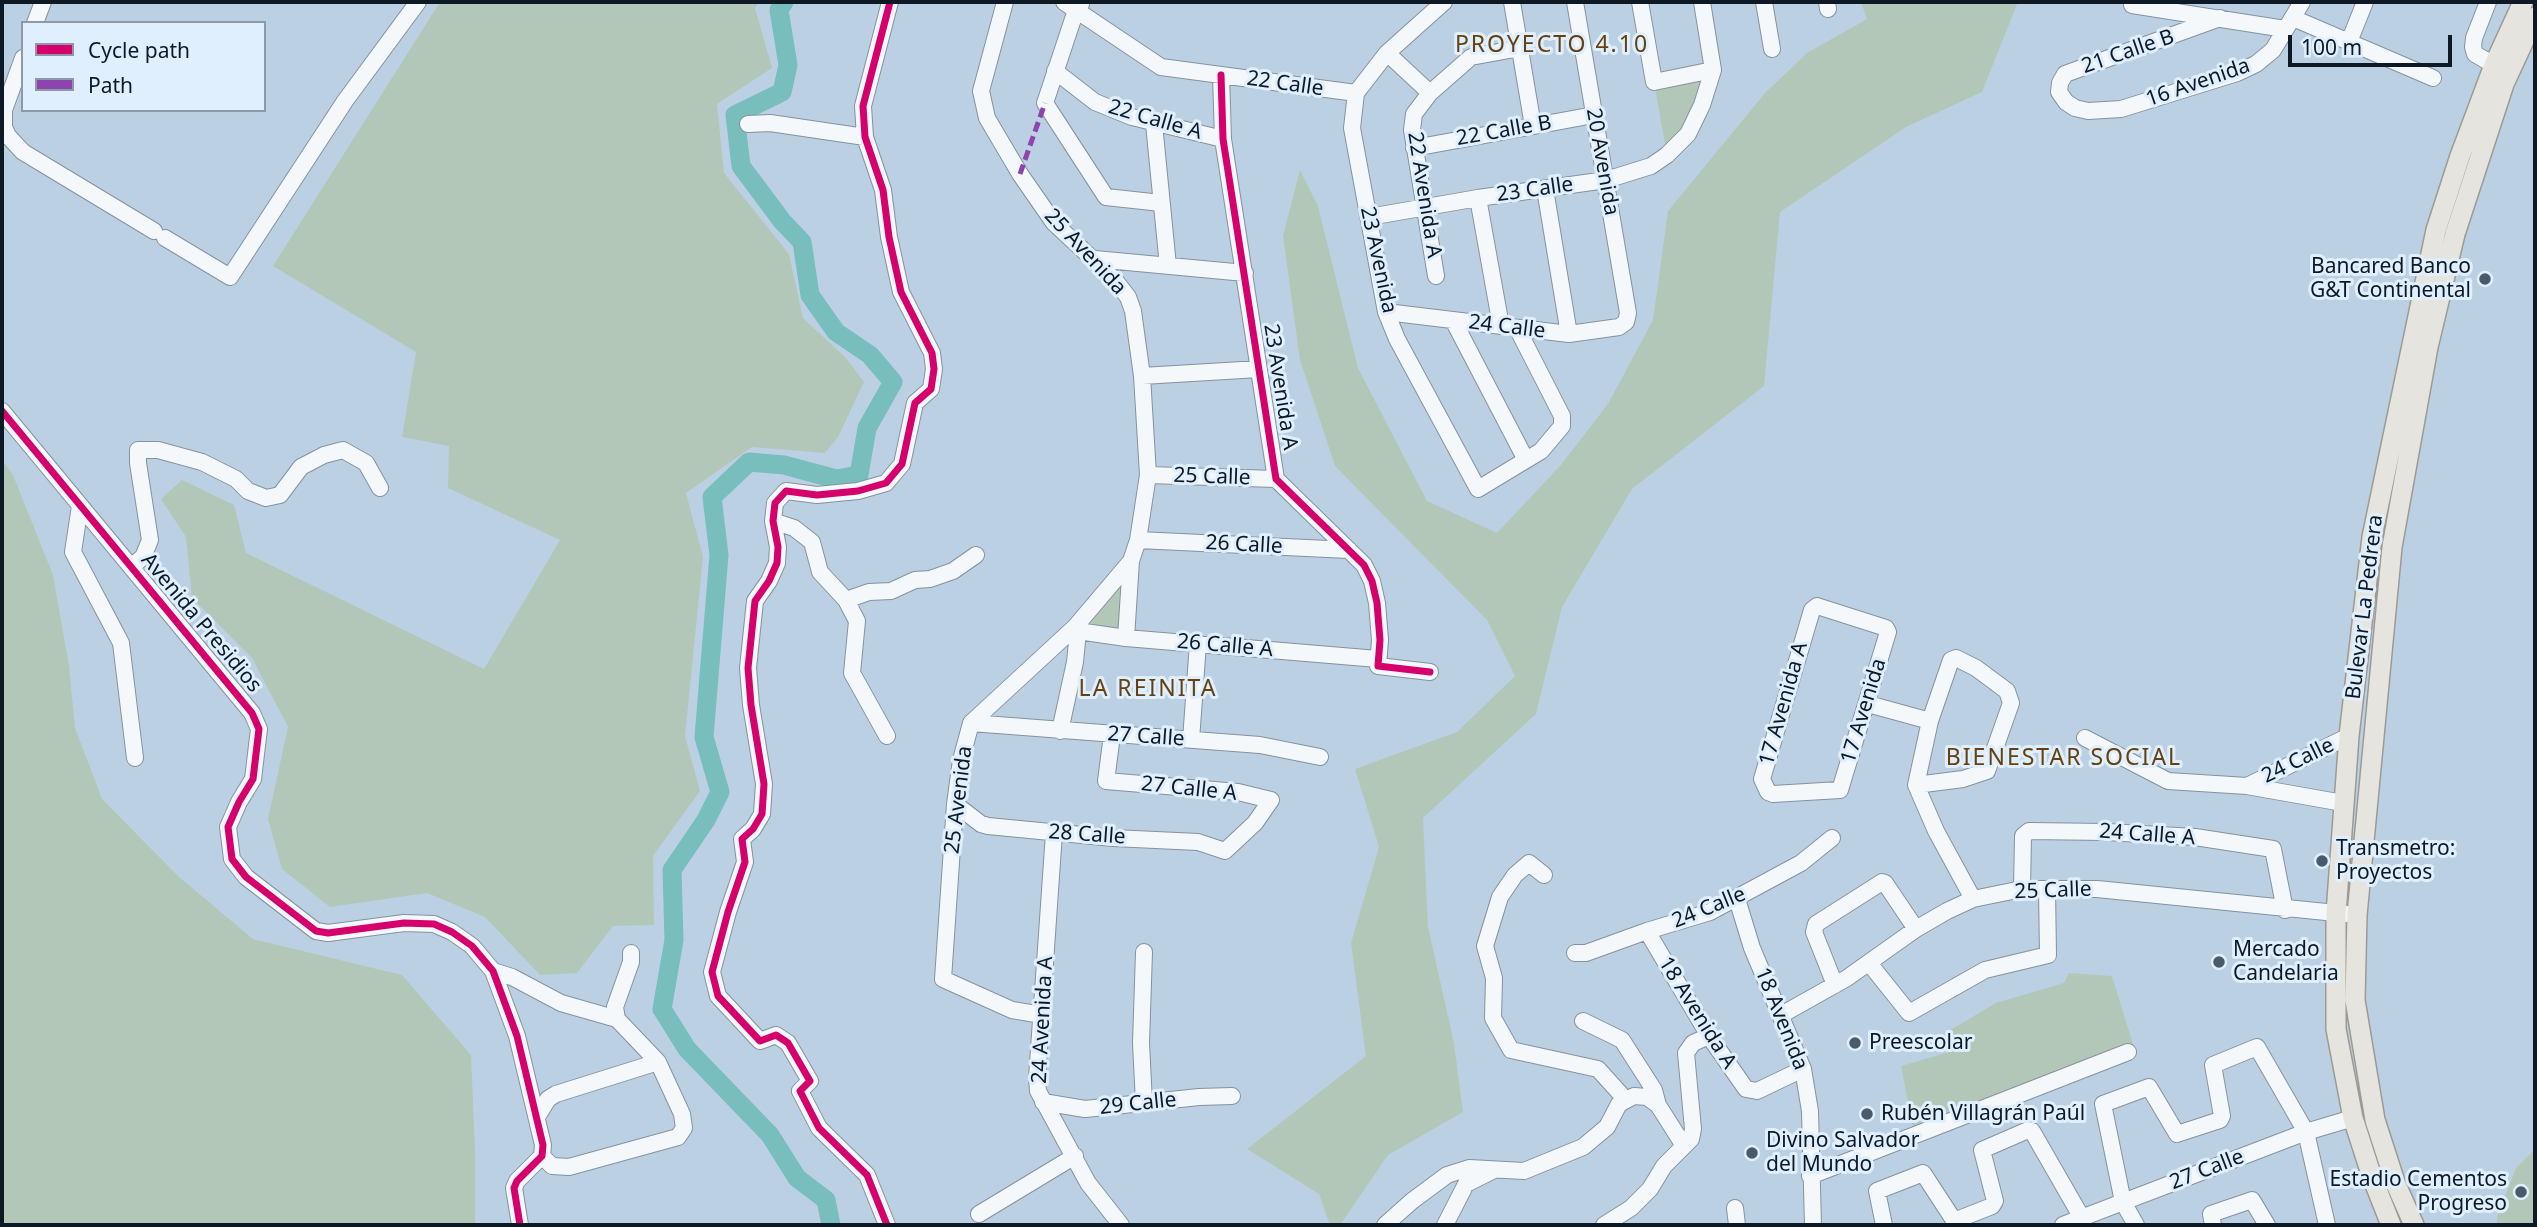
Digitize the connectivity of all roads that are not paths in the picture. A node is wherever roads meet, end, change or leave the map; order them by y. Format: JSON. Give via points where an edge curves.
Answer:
{"nodes":[{"id":1,"x":43,"y":2,"type":"edge"},
{"id":2,"x":418,"y":2,"type":"edge"},
{"id":3,"x":890,"y":2,"type":"edge"},
{"id":4,"x":1005,"y":2,"type":"edge"},
{"id":5,"x":1444,"y":2,"type":"edge"},
{"id":6,"x":1512,"y":2,"type":"edge"},
{"id":7,"x":1575,"y":2,"type":"edge"},
{"id":8,"x":1640,"y":2,"type":"edge"},
{"id":9,"x":1702,"y":2,"type":"edge"},
{"id":10,"x":1763,"y":2,"type":"edge"},
{"id":11,"x":2302,"y":2,"type":"edge"},
{"id":12,"x":2365,"y":2,"type":"edge"},
{"id":13,"x":2488,"y":2,"type":"edge"},
{"id":14,"x":2523,"y":2,"type":"edge"},
{"id":15,"x":2133,"y":3,"type":"edge"},
{"id":16,"x":1074,"y":4,"type":"edge"},
{"id":17,"x":2535,"y":17,"type":"edge"},
{"id":18,"x":2220,"y":19,"type":"junction"},
{"id":19,"x":36,"y":21,"type":"edge"},
{"id":20,"x":2289,"y":23,"type":"junction"},
{"id":21,"x":2349,"y":42,"type":"junction"},
{"id":22,"x":1520,"y":48,"type":"junction"},
{"id":23,"x":1772,"y":49,"type":"dead end"},
{"id":24,"x":1387,"y":53,"type":"junction"},
{"id":25,"x":21,"y":63,"type":"edge"},
{"id":26,"x":2494,"y":65,"type":"junction"},
{"id":27,"x":1713,"y":70,"type":"junction"},
{"id":28,"x":1055,"y":71,"type":"junction"},
{"id":29,"x":1221,"y":75,"type":"junction"},
{"id":30,"x":2433,"y":78,"type":"dead end"},
{"id":31,"x":1356,"y":93,"type":"junction"},
{"id":32,"x":1430,"y":93,"type":"junction"},
{"id":33,"x":2066,"y":102,"type":"joint"},
{"id":34,"x":1594,"y":115,"type":"junction"},
{"id":35,"x":748,"y":124,"type":"dead end"},
{"id":36,"x":1154,"y":124,"type":"junction"},
{"id":37,"x":1533,"y":126,"type":"junction"},
{"id":38,"x":865,"y":137,"type":"junction"},
{"id":39,"x":1223,"y":139,"type":"junction"},
{"id":40,"x":1414,"y":148,"type":"junction"},
{"id":41,"x":1606,"y":180,"type":"junction"},
{"id":42,"x":1545,"y":189,"type":"junction"},
{"id":43,"x":1478,"y":198,"type":"junction"},
{"id":44,"x":1161,"y":203,"type":"junction"},
{"id":45,"x":1423,"y":208,"type":"junction"},
{"id":46,"x":1368,"y":217,"type":"junction"},
{"id":47,"x":1095,"y":258,"type":"junction"},
{"id":48,"x":1168,"y":266,"type":"junction"},
{"id":49,"x":1245,"y":273,"type":"junction"},
{"id":50,"x":1436,"y":275,"type":"dead end"},
{"id":51,"x":1387,"y":312,"type":"junction"},
{"id":52,"x":1453,"y":320,"type":"junction"},
{"id":53,"x":1626,"y":322,"type":"joint"},
{"id":54,"x":1509,"y":327,"type":"junction"},
{"id":55,"x":1569,"y":334,"type":"junction"},
{"id":56,"x":1259,"y":369,"type":"junction"},
{"id":57,"x":1142,"y":376,"type":"junction"},
{"id":58,"x":2,"y":411,"type":"edge"},
{"id":59,"x":1526,"y":460,"type":"junction"},
{"id":60,"x":1148,"y":475,"type":"junction"},
{"id":61,"x":1276,"y":479,"type":"junction"},
{"id":62,"x":380,"y":488,"type":"dead end"},
{"id":63,"x":80,"y":506,"type":"junction"},
{"id":64,"x":773,"y":521,"type":"junction"},
{"id":65,"x":1138,"y":540,"type":"junction"},
{"id":66,"x":1349,"y":550,"type":"junction"},
{"id":67,"x":976,"y":555,"type":"dead end"},
{"id":68,"x":1131,"y":561,"type":"junction"},
{"id":69,"x":131,"y":567,"type":"junction"},
{"id":70,"x":846,"y":600,"type":"junction"},
{"id":71,"x":1076,"y":629,"type":"junction"},
{"id":72,"x":1888,"y":632,"type":"joint"},
{"id":73,"x":1126,"y":638,"type":"junction"},
{"id":74,"x":1198,"y":643,"type":"junction"},
{"id":75,"x":1378,"y":662,"type":"junction"},
{"id":76,"x":1430,"y":672,"type":"dead end"},
{"id":77,"x":1868,"y":704,"type":"junction"},
{"id":78,"x":1930,"y":720,"type":"junction"},
{"id":79,"x":971,"y":723,"type":"junction"},
{"id":80,"x":1060,"y":731,"type":"junction"},
{"id":81,"x":1112,"y":735,"type":"junction"},
{"id":82,"x":887,"y":736,"type":"dead end"},
{"id":83,"x":2349,"y":736,"type":"junction"},
{"id":84,"x":2085,"y":737,"type":"dead end"},
{"id":85,"x":1191,"y":740,"type":"junction"},
{"id":86,"x":1320,"y":757,"type":"dead end"},
{"id":87,"x":135,"y":758,"type":"dead end"},
{"id":88,"x":1916,"y":785,"type":"junction"},
{"id":89,"x":2247,"y":786,"type":"junction"},
{"id":90,"x":1840,"y":790,"type":"joint"},
{"id":91,"x":2343,"y":803,"type":"junction"},
{"id":92,"x":955,"y":804,"type":"junction"},
{"id":93,"x":1054,"y":833,"type":"junction"},
{"id":94,"x":1832,"y":838,"type":"dead end"},
{"id":95,"x":1225,"y":851,"type":"joint"},
{"id":96,"x":1544,"y":875,"type":"dead end"},
{"id":97,"x":2022,"y":889,"type":"junction"},
{"id":98,"x":2047,"y":889,"type":"junction"},
{"id":99,"x":1737,"y":899,"type":"junction"},
{"id":100,"x":1972,"y":899,"type":"junction"},
{"id":101,"x":2284,"y":910,"type":"junction"},
{"id":102,"x":2336,"y":914,"type":"junction"},
{"id":103,"x":2357,"y":915,"type":"junction"},
{"id":104,"x":1916,"y":929,"type":"junction"},
{"id":105,"x":1647,"y":931,"type":"junction"},
{"id":106,"x":1144,"y":952,"type":"dead end"},
{"id":107,"x":631,"y":953,"type":"dead end"},
{"id":108,"x":1575,"y":953,"type":"dead end"},
{"id":109,"x":1869,"y":963,"type":"junction"},
{"id":110,"x":493,"y":971,"type":"junction"},
{"id":111,"x":1835,"y":985,"type":"junction"},
{"id":112,"x":1042,"y":1015,"type":"junction"},
{"id":113,"x":1781,"y":1015,"type":"junction"},
{"id":114,"x":617,"y":1019,"type":"junction"},
{"id":115,"x":1583,"y":1021,"type":"dead end"},
{"id":116,"x":1709,"y":1036,"type":"junction"},
{"id":117,"x":2128,"y":1052,"type":"dead end"},
{"id":118,"x":658,"y":1062,"type":"junction"},
{"id":119,"x":1803,"y":1069,"type":"junction"},
{"id":120,"x":1232,"y":1096,"type":"dead end"},
{"id":121,"x":1626,"y":1100,"type":"junction"},
{"id":122,"x":1043,"y":1102,"type":"junction"},
{"id":123,"x":1144,"y":1103,"type":"junction"},
{"id":124,"x":1658,"y":1105,"type":"junction"},
{"id":125,"x":537,"y":1117,"type":"junction"},
{"id":126,"x":2353,"y":1118,"type":"junction"},
{"id":127,"x":2306,"y":1132,"type":"junction"},
{"id":128,"x":1684,"y":1146,"type":"junction"},
{"id":129,"x":542,"y":1156,"type":"junction"},
{"id":130,"x":1075,"y":1156,"type":"junction"},
{"id":131,"x":1494,"y":1170,"type":"junction"},
{"id":132,"x":1811,"y":1176,"type":"junction"},
{"id":133,"x":2123,"y":1202,"type":"junction"},
{"id":134,"x":517,"y":1207,"type":"junction"},
{"id":135,"x":1735,"y":1208,"type":"dead end"},
{"id":136,"x":979,"y":1214,"type":"dead end"},
{"id":137,"x":2212,"y":1219,"type":"edge"},
{"id":138,"x":2083,"y":1222,"type":"edge"},
{"id":139,"x":520,"y":1225,"type":"edge"},
{"id":140,"x":528,"y":1225,"type":"edge"},
{"id":141,"x":887,"y":1225,"type":"edge"},
{"id":142,"x":1121,"y":1225,"type":"edge"},
{"id":143,"x":1385,"y":1225,"type":"edge"},
{"id":144,"x":1445,"y":1225,"type":"edge"},
{"id":145,"x":1604,"y":1225,"type":"edge"},
{"id":146,"x":1737,"y":1225,"type":"edge"},
{"id":147,"x":1813,"y":1225,"type":"edge"},
{"id":148,"x":1884,"y":1225,"type":"edge"},
{"id":149,"x":2063,"y":1225,"type":"edge"},
{"id":150,"x":2136,"y":1225,"type":"edge"},
{"id":151,"x":2267,"y":1225,"type":"edge"},
{"id":152,"x":2328,"y":1225,"type":"edge"},
{"id":153,"x":2391,"y":1225,"type":"edge"},
{"id":154,"x":2414,"y":1225,"type":"edge"}],
"edges":[{"from":1,"to":19,"type":"street"},
{"from":2,"to":25,"type":"street","via":[[345,101],[230,277],[23,152],[4,127],[4,110]]},
{"from":3,"to":38,"type":"street","via":[[863,106]]},
{"from":4,"to":47,"type":"street","name":"25 Avenida","via":[[981,92],[983,109],[1054,223]]},
{"from":5,"to":24,"type":"street"},
{"from":6,"to":22,"type":"street"},
{"from":7,"to":34,"type":"street","name":"20 Avenida"},
{"from":8,"to":27,"type":"street","via":[[1654,82]]},
{"from":9,"to":27,"type":"street"},
{"from":10,"to":23,"type":"street"},
{"from":11,"to":20,"type":"street","name":"16 Avenida"},
{"from":12,"to":21,"type":"street"},
{"from":13,"to":26,"type":"street","via":[[2473,47],[2475,54]]},
{"from":14,"to":26,"type":"main road","name":"Bulevar La Pedrera"},
{"from":15,"to":18,"type":"street","name":"21 Calle B"},
{"from":16,"to":28,"type":"street"},
{"from":16,"to":29,"type":"street","name":"22 Calle","via":[[1161,67]]},
{"from":17,"to":103,"type":"main road","name":"Bulevar La Pedrera","via":[[2504,84],[2455,234],[2428,347],[2392,547]]},
{"from":18,"to":20,"type":"street","name":"21 Calle B"},
{"from":18,"to":33,"type":"street","name":"21 Calle B","via":[[2065,74],[2059,92]]},
{"from":20,"to":21,"type":"street","name":"21 Calle B"},
{"from":20,"to":33,"type":"street","name":"16 Avenida","via":[[2273,50],[2236,73],[2121,109],[2088,111]]},
{"from":21,"to":30,"type":"street","name":"21 Calle B"},
{"from":22,"to":32,"type":"street","via":[[1471,57]]},
{"from":22,"to":37,"type":"street"},
{"from":24,"to":31,"type":"street"},
{"from":24,"to":32,"type":"street"},
{"from":26,"to":83,"type":"main road","name":"Bulevar La Pedrera","via":[[2436,230],[2412,339],[2372,537]]},
{"from":27,"to":41,"type":"street","name":"23 Calle","via":[[1688,134],[1651,166]]},
{"from":28,"to":36,"type":"street","name":"22 Calle A","via":[[1096,102]]},
{"from":28,"to":44,"type":"street","via":[[1045,103],[1106,197]]},
{"from":29,"to":31,"type":"street","name":"22 Calle"},
{"from":29,"to":39,"type":"street","name":"23 Avenida A"},
{"from":31,"to":46,"type":"street","name":"23 Avenida","via":[[1352,128]]},
{"from":32,"to":40,"type":"street","name":"22 Avenida A","via":[[1413,114]]},
{"from":34,"to":37,"type":"street","name":"22 Calle B"},
{"from":34,"to":41,"type":"street","name":"20 Avenida"},
{"from":35,"to":38,"type":"street"},
{"from":36,"to":39,"type":"street","name":"22 Calle A"},
{"from":36,"to":44,"type":"street"},
{"from":37,"to":40,"type":"street","name":"22 Calle B"},
{"from":38,"to":64,"type":"street","via":[[883,190],[901,292],[932,353],[931,389],[915,403],[902,464],[886,483],[817,495],[786,491],[775,503]]},
{"from":39,"to":49,"type":"street","name":"23 Avenida A"},
{"from":40,"to":45,"type":"street","name":"22 Avenida A"},
{"from":41,"to":42,"type":"street","name":"23 Calle"},
{"from":41,"to":53,"type":"street","name":"20 Avenida"},
{"from":42,"to":43,"type":"street","name":"23 Calle"},
{"from":42,"to":55,"type":"street"},
{"from":43,"to":45,"type":"street","name":"23 Calle"},
{"from":43,"to":54,"type":"street"},
{"from":44,"to":48,"type":"street"},
{"from":45,"to":46,"type":"street","name":"23 Calle"},
{"from":45,"to":50,"type":"street","name":"22 Avenida A"},
{"from":46,"to":51,"type":"street","name":"23 Avenida"},
{"from":47,"to":48,"type":"street"},
{"from":47,"to":57,"type":"street","name":"25 Avenida","via":[[1131,304]]},
{"from":48,"to":49,"type":"street"},
{"from":49,"to":56,"type":"street","name":"23 Avenida A"},
{"from":51,"to":52,"type":"street","name":"24 Calle"},
{"from":51,"to":59,"type":"street","name":"23 Avenida","via":[[1478,489]]},
{"from":52,"to":54,"type":"street","name":"24 Calle"},
{"from":52,"to":59,"type":"street"},
{"from":53,"to":55,"type":"street","name":"24 Calle"},
{"from":54,"to":55,"type":"street","name":"24 Calle"},
{"from":54,"to":59,"type":"street","via":[[1563,422],[1541,451]]},
{"from":56,"to":57,"type":"street"},
{"from":56,"to":61,"type":"street","name":"23 Avenida A"},
{"from":57,"to":60,"type":"street","name":"25 Avenida"},
{"from":58,"to":63,"type":"street","name":"Avenida Presidios"},
{"from":60,"to":61,"type":"street","name":"25 Calle"},
{"from":60,"to":65,"type":"street","name":"25 Avenida"},
{"from":61,"to":66,"type":"street","name":"23 Avenida A"},
{"from":62,"to":69,"type":"street","via":[[366,463],[344,450],[301,467],[280,495],[266,498],[202,461],[138,450],[150,540],[143,557]]},
{"from":63,"to":69,"type":"street","name":"Avenida Presidios"},
{"from":63,"to":87,"type":"street","via":[[73,552],[121,643]]},
{"from":64,"to":70,"type":"street","via":[[794,528],[812,542],[820,572]]},
{"from":64,"to":141,"type":"street","via":[[777,563],[755,601],[748,668],[764,784],[762,814],[741,839],[745,862],[712,972],[718,996],[760,1041],[776,1035],[788,1042],[810,1081],[800,1091],[819,1128],[867,1175]]},
{"from":65,"to":66,"type":"street","name":"26 Calle"},
{"from":65,"to":68,"type":"street","name":"25 Avenida"},
{"from":66,"to":75,"type":"street","name":"23 Avenida A","via":[[1372,581],[1380,640]]},
{"from":67,"to":70,"type":"street","via":[[953,571],[930,579]]},
{"from":68,"to":71,"type":"street","name":"25 Avenida"},
{"from":68,"to":73,"type":"street","name":"25 Avenida"},
{"from":69,"to":110,"type":"street","name":"Avenida Presidios","via":[[252,713],[260,729],[254,779],[228,827],[232,859],[246,877],[316,931],[434,924],[472,946]]},
{"from":70,"to":82,"type":"street","via":[[856,621],[852,673]]},
{"from":71,"to":73,"type":"street","name":"26 Calle A"},
{"from":71,"to":79,"type":"street","name":"25 Avenida"},
{"from":71,"to":80,"type":"street","via":[[1075,662]]},
{"from":72,"to":77,"type":"street","name":"17 Avenida"},
{"from":72,"to":90,"type":"street","name":"17 Avenida A","via":[[1817,606],[1811,610],[1762,779],[1773,794]]},
{"from":73,"to":74,"type":"street","name":"26 Calle A"},
{"from":74,"to":75,"type":"street","name":"26 Calle A"},
{"from":74,"to":85,"type":"street"},
{"from":75,"to":76,"type":"street","name":"26 Calle A"},
{"from":77,"to":78,"type":"street"},
{"from":77,"to":90,"type":"street","name":"17 Avenida"},
{"from":78,"to":88,"type":"street"},
{"from":78,"to":88,"type":"street","via":[[1951,660],[1990,678],[2007,691],[2011,703],[1984,773]]},
{"from":79,"to":80,"type":"street","name":"27 Calle"},
{"from":79,"to":92,"type":"street","name":"25 Avenida"},
{"from":80,"to":81,"type":"street","name":"27 Calle"},
{"from":81,"to":85,"type":"street","name":"27 Calle"},
{"from":81,"to":95,"type":"street","name":"27 Calle A","via":[[1106,781],[1238,792],[1271,800],[1255,823]]},
{"from":83,"to":89,"type":"street","name":"24 Calle"},
{"from":83,"to":91,"type":"main road","name":"Bulevar La Pedrera"},
{"from":84,"to":89,"type":"street","name":"24 Calle","via":[[2168,781]]},
{"from":85,"to":86,"type":"street","name":"27 Calle"},
{"from":88,"to":100,"type":"street"},
{"from":89,"to":91,"type":"street","name":"24 Calle"},
{"from":91,"to":102,"type":"main road","name":"Bulevar La Pedrera"},
{"from":92,"to":93,"type":"street","name":"28 Calle","via":[[981,824]]},
{"from":92,"to":112,"type":"street","name":"25 Avenida","via":[[943,979],[1012,1010]]},
{"from":93,"to":95,"type":"street","name":"28 Calle","via":[[1198,842]]},
{"from":93,"to":112,"type":"street","name":"24 Avenida A"},
{"from":94,"to":99,"type":"street","name":"24 Calle","via":[[1801,863]]},
{"from":96,"to":121,"type":"street","via":[[1529,863],[1500,897],[1485,946],[1494,978],[1493,1018],[1511,1050],[1598,1069]]},
{"from":97,"to":98,"type":"street","name":"25 Calle"},
{"from":97,"to":100,"type":"street","name":"25 Calle"},
{"from":97,"to":101,"type":"street","name":"24 Calle A","via":[[2023,836],[2029,831],[2195,837],[2274,850]]},
{"from":98,"to":101,"type":"street","name":"25 Calle","via":[[2097,889]]},
{"from":98,"to":109,"type":"street","via":[[2048,955],[1985,970],[1909,1013]]},
{"from":99,"to":105,"type":"street","name":"24 Calle"},
{"from":99,"to":113,"type":"street","name":"18 Avenida"},
{"from":100,"to":104,"type":"street","name":"25 Calle"},
{"from":101,"to":102,"type":"street","name":"25 Calle"},
{"from":102,"to":103,"type":"street","name":"25 Calle"},
{"from":102,"to":126,"type":"main road","name":"Bulevar La Pedrera","via":[[2336,1029]]},
{"from":103,"to":154,"type":"main road","name":"Bulevar La Pedrera","via":[[2355,1000],[2364,1063],[2375,1120]]},
{"from":104,"to":109,"type":"street","name":"25 Calle"},
{"from":104,"to":111,"type":"street","via":[[1882,882],[1816,924],[1814,932]]},
{"from":105,"to":108,"type":"street","name":"24 Calle"},
{"from":105,"to":116,"type":"street","name":"18 Avenida A"},
{"from":106,"to":123,"type":"street"},
{"from":107,"to":114,"type":"street","via":[[615,1007]]},
{"from":109,"to":111,"type":"street","name":"25 Calle"},
{"from":110,"to":114,"type":"street","via":[[561,1003]]},
{"from":110,"to":125,"type":"street","name":"Avenida Presidios","via":[[517,1036]]},
{"from":111,"to":113,"type":"street","name":"25 Calle"},
{"from":112,"to":122,"type":"street","name":"24 Avenida A","via":[[1037,1078]]},
{"from":113,"to":119,"type":"street","name":"18 Avenida"},
{"from":114,"to":118,"type":"street"},
{"from":115,"to":124,"type":"street","via":[[1622,1040],[1654,1090]]},
{"from":116,"to":119,"type":"street","name":"18 Avenida A","via":[[1743,1087],[1751,1091]]},
{"from":116,"to":128,"type":"street","via":[[1686,1053],[1693,1132]]},
{"from":117,"to":132,"type":"street"},
{"from":118,"to":125,"type":"street","via":[[556,1094]]},
{"from":118,"to":129,"type":"street","via":[[682,1114],[682,1134],[569,1167],[552,1166]]},
{"from":119,"to":132,"type":"street","name":"18 Avenida","via":[[1810,1111]]},
{"from":120,"to":123,"type":"street","name":"29 Calle"},
{"from":121,"to":124,"type":"street","via":[[1643,1096]]},
{"from":121,"to":131,"type":"street","via":[[1607,1127],[1583,1147],[1524,1171]]},
{"from":122,"to":123,"type":"street","name":"29 Calle","via":[[1085,1110]]},
{"from":122,"to":130,"type":"street","name":"24 Avenida A"},
{"from":124,"to":128,"type":"street"},
{"from":125,"to":129,"type":"street","name":"Avenida Presidios"},
{"from":126,"to":127,"type":"street","name":"27 Calle"},
{"from":126,"to":153,"type":"main road","name":"Bulevar La Pedrera"},
{"from":127,"to":133,"type":"street","name":"27 Calle"},
{"from":127,"to":133,"type":"street","via":[[2257,1047],[2213,1065],[2222,1118],[2177,1134],[2149,1087],[2102,1106]]},
{"from":127,"to":152,"type":"street"},
{"from":128,"to":145,"type":"street","via":[[1631,1208]]},
{"from":129,"to":134,"type":"street","via":[[517,1181]]},
{"from":130,"to":136,"type":"street"},
{"from":130,"to":142,"type":"street","name":"24 Avenida A","via":[[1088,1182]]},
{"from":131,"to":143,"type":"street","via":[[1469,1168],[1447,1175]]},
{"from":131,"to":144,"type":"street","via":[[1466,1184]]},
{"from":132,"to":147,"type":"street","name":"18 Avenida"},
{"from":133,"to":138,"type":"street","name":"27 Calle"},
{"from":133,"to":150,"type":"street"},
{"from":134,"to":139,"type":"street"},
{"from":134,"to":140,"type":"street"},
{"from":135,"to":146,"type":"street"},
{"from":137,"to":151,"type":"street","via":[[2252,1200]]},
{"from":138,"to":148,"type":"street","via":[[2032,1131],[1982,1150],[1995,1201],[1992,1206],[1959,1219],[1950,1217],[1924,1173],[1877,1191]]},
{"from":138,"to":149,"type":"street","name":"27 Calle"}]}
